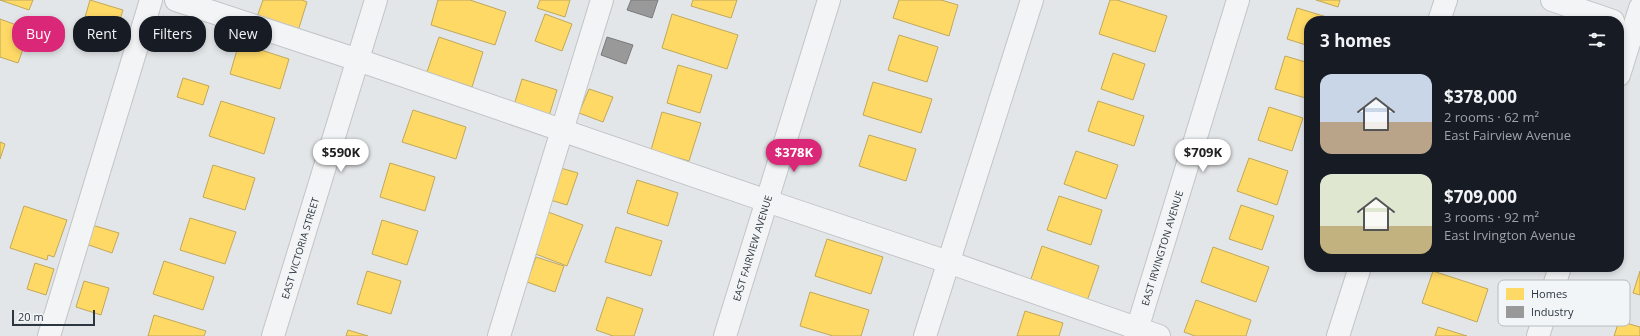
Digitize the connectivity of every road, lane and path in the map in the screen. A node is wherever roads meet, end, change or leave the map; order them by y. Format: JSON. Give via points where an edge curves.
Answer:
{"nodes":[{"id":1,"x":151,"y":0,"type":"edge"},
{"id":2,"x":176,"y":0,"type":"edge"},
{"id":3,"x":376,"y":0,"type":"edge"},
{"id":4,"x":602,"y":0,"type":"edge"},
{"id":5,"x":829,"y":0,"type":"edge"},
{"id":6,"x":1032,"y":0,"type":"edge"},
{"id":7,"x":1238,"y":0,"type":"edge"},
{"id":8,"x":1446,"y":0,"type":"edge"},
{"id":9,"x":1552,"y":0,"type":"edge"},
{"id":10,"x":1441,"y":16,"type":"edge"},
{"id":11,"x":1598,"y":16,"type":"edge"},
{"id":12,"x":1633,"y":22,"type":"edge"},
{"id":13,"x":1624,"y":56,"type":"edge"},
{"id":14,"x":358,"y":60,"type":"junction"},
{"id":15,"x":563,"y":130,"type":"junction"},
{"id":16,"x":767,"y":201,"type":"junction"},
{"id":17,"x":948,"y":262,"type":"junction"},
{"id":18,"x":1358,"y":272,"type":"edge"},
{"id":19,"x":1541,"y":326,"type":"edge"},
{"id":20,"x":1136,"y":332,"type":"edge"},
{"id":21,"x":49,"y":336,"type":"edge"},
{"id":22,"x":272,"y":336,"type":"edge"},
{"id":23,"x":499,"y":336,"type":"edge"},
{"id":24,"x":725,"y":336,"type":"edge"},
{"id":25,"x":925,"y":336,"type":"edge"},
{"id":26,"x":1159,"y":336,"type":"edge"},
{"id":27,"x":1338,"y":336,"type":"edge"},
{"id":28,"x":1538,"y":336,"type":"edge"}],
"edges":[{"from":1,"to":21,"type":"street"},
{"from":2,"to":14,"type":"street"},
{"from":3,"to":14,"type":"street","name":"EAST VICTORIA STREET"},
{"from":4,"to":15,"type":"street"},
{"from":5,"to":16,"type":"street","name":"EAST FAIRVIEW AVENUE"},
{"from":6,"to":17,"type":"street"},
{"from":7,"to":20,"type":"street","name":"EAST IRVINGTON AVENUE"},
{"from":8,"to":10,"type":"street"},
{"from":9,"to":11,"type":"street"},
{"from":12,"to":13,"type":"street"},
{"from":14,"to":15,"type":"street"},
{"from":14,"to":22,"type":"street","name":"EAST VICTORIA STREET"},
{"from":15,"to":16,"type":"street"},
{"from":15,"to":23,"type":"street"},
{"from":16,"to":17,"type":"street"},
{"from":16,"to":24,"type":"street","name":"EAST FAIRVIEW AVENUE"},
{"from":17,"to":20,"type":"street"},
{"from":17,"to":25,"type":"street"},
{"from":18,"to":27,"type":"street"},
{"from":19,"to":28,"type":"street"},
{"from":20,"to":26,"type":"street"}]}
